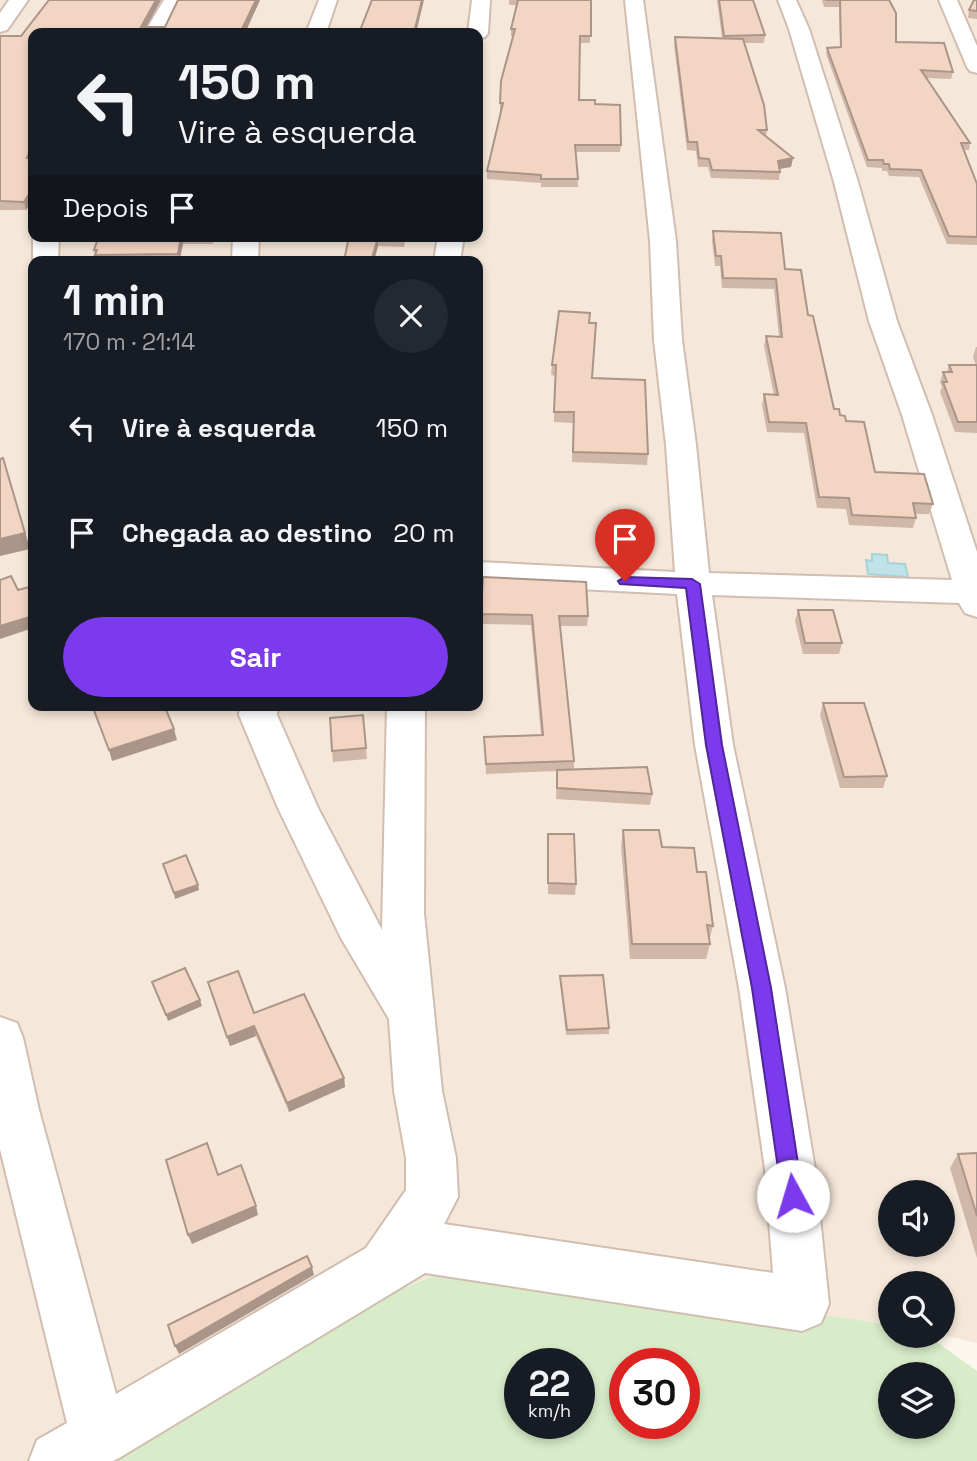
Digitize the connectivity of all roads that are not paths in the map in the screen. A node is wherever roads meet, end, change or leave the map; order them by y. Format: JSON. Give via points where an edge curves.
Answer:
{"nodes":[{"id":1,"x":19,"y":0,"type":"edge"},
{"id":2,"x":173,"y":0,"type":"edge"},
{"id":3,"x":328,"y":0,"type":"edge"},
{"id":4,"x":481,"y":0,"type":"edge"},
{"id":5,"x":634,"y":0,"type":"edge"},
{"id":6,"x":786,"y":0,"type":"edge"},
{"id":7,"x":948,"y":0,"type":"edge"},
{"id":8,"x":0,"y":26,"type":"edge"},
{"id":9,"x":157,"y":28,"type":"edge"},
{"id":10,"x":318,"y":28,"type":"edge"},
{"id":11,"x":478,"y":28,"type":"edge"},
{"id":12,"x":977,"y":66,"type":"edge"},
{"id":13,"x":483,"y":573,"type":"edge"},
{"id":14,"x":692,"y":584,"type":"junction"},
{"id":15,"x":975,"y":596,"type":"edge"},
{"id":16,"x":258,"y":711,"type":"edge"},
{"id":17,"x":406,"y":711,"type":"edge"},
{"id":18,"x":412,"y":1015,"type":"junction"},
{"id":19,"x":0,"y":1038,"type":"edge"},
{"id":20,"x":384,"y":1267,"type":"junction"},
{"id":21,"x":78,"y":1450,"type":"edge"}],
"edges":[{"from":1,"to":8,"type":"street"},
{"from":2,"to":9,"type":"street"},
{"from":3,"to":10,"type":"street"},
{"from":4,"to":11,"type":"street"},
{"from":5,"to":14,"type":"street","via":[[663,241]]},
{"from":6,"to":15,"type":"street","via":[[846,182],[883,321]]},
{"from":7,"to":12,"type":"street"},
{"from":13,"to":14,"type":"street"},
{"from":14,"to":15,"type":"street"},
{"from":14,"to":20,"type":"street","via":[[714,745],[762,988],[790,1170],[802,1304],[420,1246]]},
{"from":16,"to":18,"type":"street","via":[[298,808],[363,938]]},
{"from":17,"to":18,"type":"street","via":[[402,913]]},
{"from":18,"to":20,"type":"street","via":[[432,1197]]},
{"from":19,"to":21,"type":"street"},
{"from":20,"to":21,"type":"street"}]}
